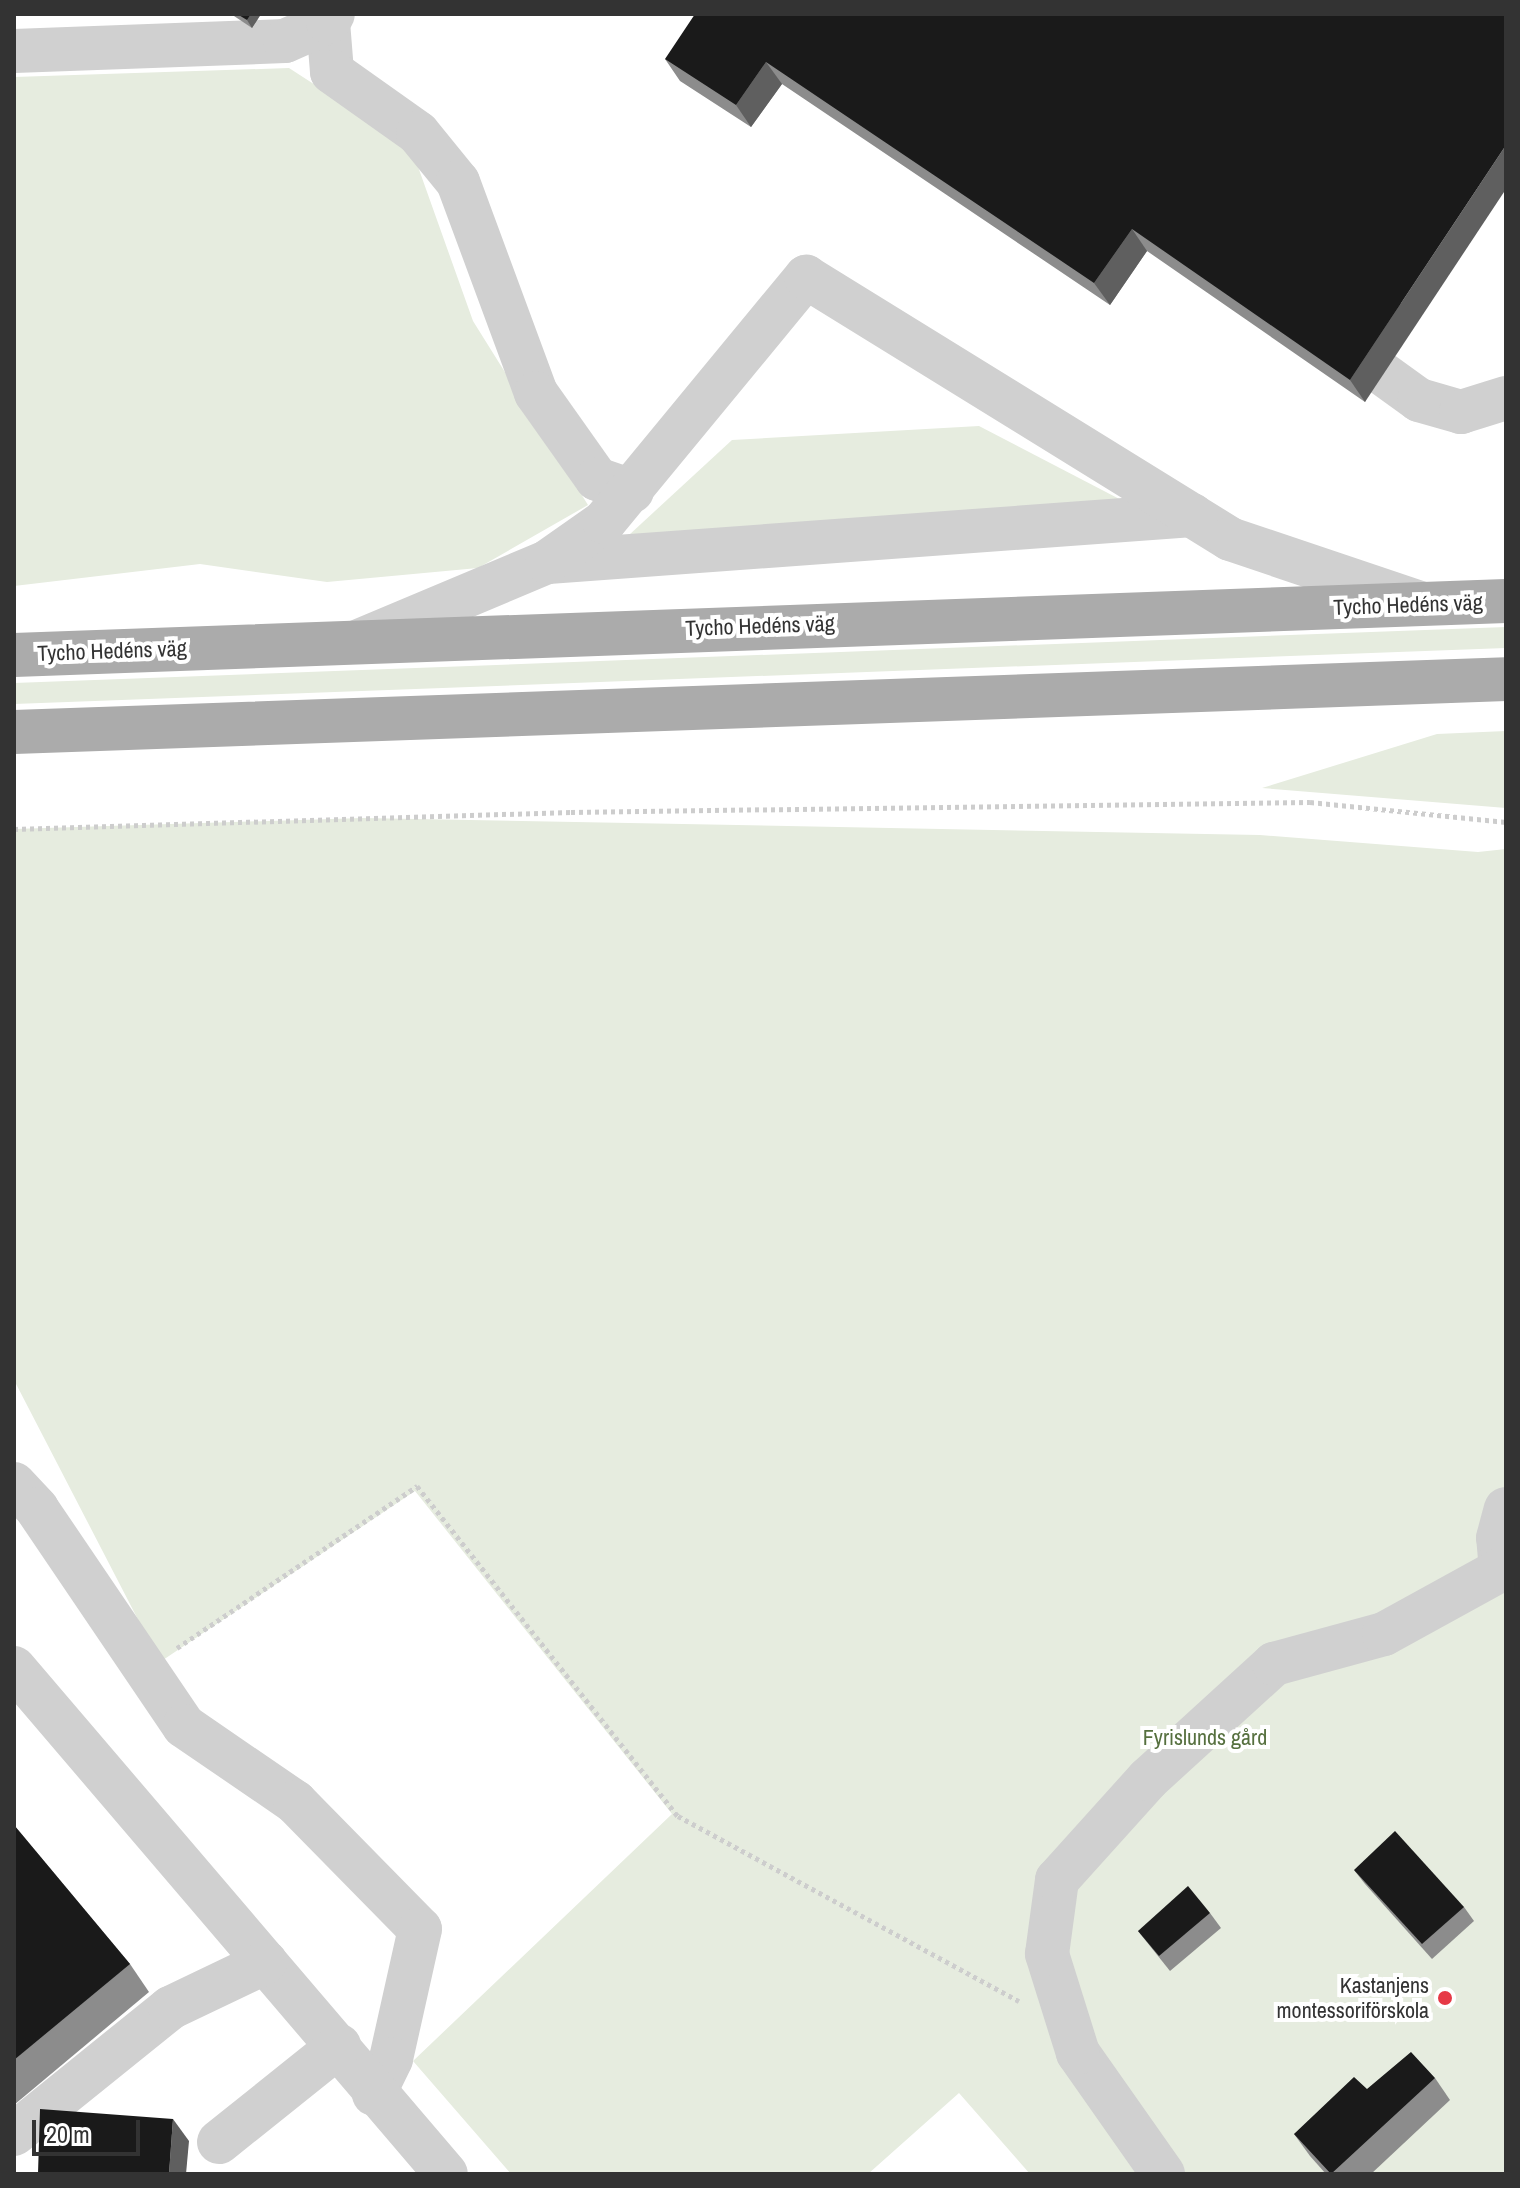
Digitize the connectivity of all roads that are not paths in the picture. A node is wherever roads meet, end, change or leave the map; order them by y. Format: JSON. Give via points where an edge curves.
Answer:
{"nodes":[{"id":1,"x":330,"y":18,"type":"edge"},
{"id":2,"x":14,"y":51,"type":"edge"},
{"id":3,"x":1383,"y":374,"type":"dead end"},
{"id":4,"x":1506,"y":398,"type":"edge"},
{"id":5,"x":632,"y":491,"type":"junction"},
{"id":6,"x":1192,"y":515,"type":"junction"},
{"id":7,"x":547,"y":562,"type":"junction"},
{"id":8,"x":1506,"y":601,"type":"edge"},
{"id":9,"x":1425,"y":604,"type":"junction"},
{"id":10,"x":359,"y":641,"type":"junction"},
{"id":11,"x":14,"y":655,"type":"edge"},
{"id":12,"x":1506,"y":679,"type":"edge"},
{"id":13,"x":14,"y":732,"type":"edge"},
{"id":14,"x":14,"y":1484,"type":"edge"},
{"id":15,"x":1506,"y":1509,"type":"edge"},
{"id":16,"x":1504,"y":1569,"type":"edge"},
{"id":17,"x":14,"y":1668,"type":"edge"},
{"id":18,"x":266,"y":1962,"type":"junction"},
{"id":19,"x":339,"y":2046,"type":"junction"},
{"id":20,"x":374,"y":2094,"type":"junction"},
{"id":21,"x":14,"y":2134,"type":"edge"},
{"id":22,"x":219,"y":2142,"type":"dead end"},
{"id":23,"x":446,"y":2174,"type":"edge"},
{"id":24,"x":1163,"y":2174,"type":"edge"}],
"edges":[{"from":1,"to":2,"type":"lane","via":[[285,41]]},
{"from":1,"to":5,"type":"lane","via":[[332,72],[418,133],[458,182],[536,393],[597,479]]},
{"from":3,"to":4,"type":"lane","via":[[1419,400],[1461,412]]},
{"from":5,"to":6,"type":"lane","via":[[806,277]]},
{"from":5,"to":7,"type":"lane","via":[[604,522]]},
{"from":6,"to":7,"type":"lane"},
{"from":6,"to":9,"type":"lane","via":[[1230,539]]},
{"from":7,"to":10,"type":"lane"},
{"from":8,"to":9,"type":"main road","name":"Tycho Hedéns väg"},
{"from":9,"to":10,"type":"main road","name":"Tycho Hedéns väg"},
{"from":10,"to":11,"type":"main road","name":"Tycho Hedéns väg"},
{"from":12,"to":13,"type":"main road"},
{"from":14,"to":20,"type":"lane","via":[[37,1509],[184,1726],[295,1802],[420,1929],[391,2059]]},
{"from":15,"to":16,"type":"lane","via":[[1498,1538]]},
{"from":16,"to":24,"type":"lane","via":[[1384,1634],[1274,1664],[1148,1779],[1057,1880],[1047,1954],[1078,2053]]},
{"from":17,"to":18,"type":"lane"},
{"from":18,"to":19,"type":"lane"},
{"from":18,"to":21,"type":"lane","via":[[170,2008]]},
{"from":19,"to":20,"type":"lane"},
{"from":19,"to":22,"type":"lane"},
{"from":20,"to":23,"type":"lane"}]}
